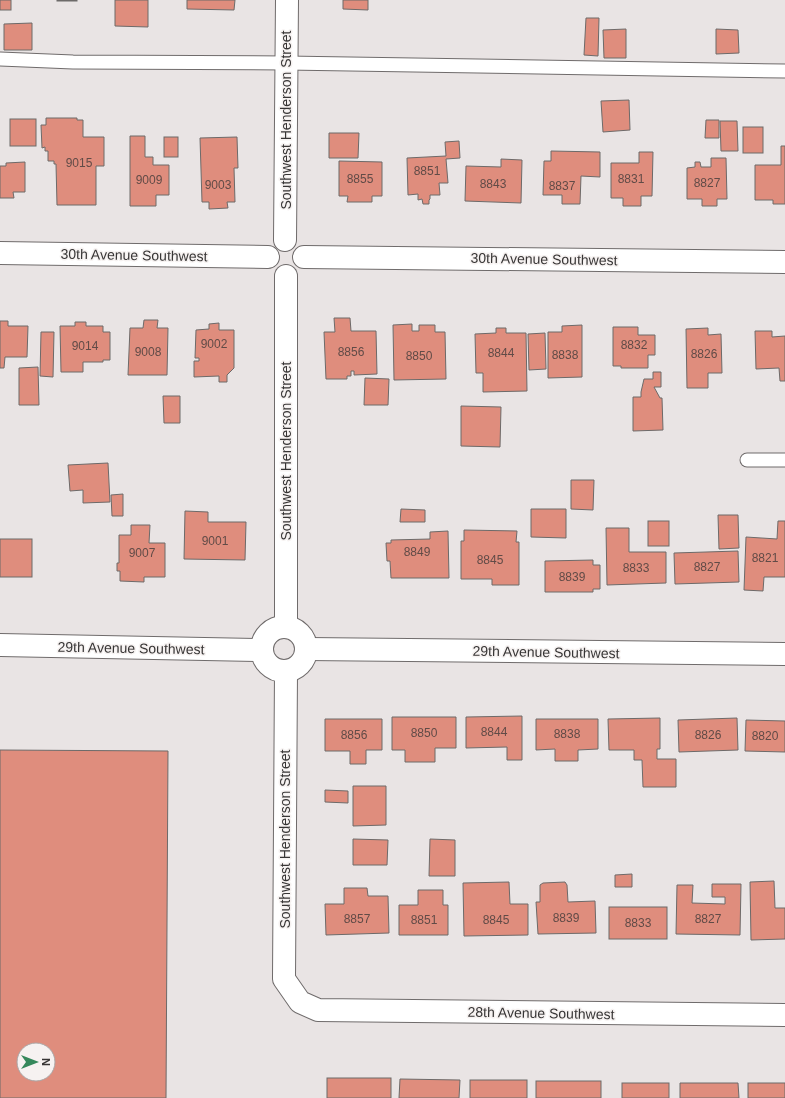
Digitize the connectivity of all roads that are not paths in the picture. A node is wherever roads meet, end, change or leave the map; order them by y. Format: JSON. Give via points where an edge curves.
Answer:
{"nodes":[{"id":1,"x":287,"y":0,"type":"edge"},
{"id":2,"x":0,"y":59,"type":"edge"},
{"id":3,"x":286,"y":64,"type":"junction"},
{"id":4,"x":785,"y":71,"type":"edge"},
{"id":5,"x":285,"y":240,"type":"junction"},
{"id":6,"x":0,"y":253,"type":"edge"},
{"id":7,"x":268,"y":256,"type":"junction"},
{"id":8,"x":304,"y":256,"type":"junction"},
{"id":9,"x":785,"y":262,"type":"edge"},
{"id":10,"x":286,"y":276,"type":"junction"},
{"id":11,"x":747,"y":460,"type":"dead end"},
{"id":12,"x":785,"y":460,"type":"edge"},
{"id":13,"x":286,"y":626,"type":"junction"},
{"id":14,"x":0,"y":645,"type":"edge"},
{"id":15,"x":307,"y":649,"type":"junction"},
{"id":16,"x":262,"y":650,"type":"junction"},
{"id":17,"x":785,"y":654,"type":"edge"},
{"id":18,"x":286,"y":672,"type":"junction"},
{"id":19,"x":300,"y":1002,"type":"joint"},
{"id":20,"x":785,"y":1015,"type":"edge"}],
"edges":[{"from":1,"to":3,"type":"street","name":"Southwest Henderson Street"},
{"from":2,"to":3,"type":"lane"},
{"from":3,"to":4,"type":"lane"},
{"from":3,"to":5,"type":"street","name":"Southwest Henderson Street"},
{"from":5,"to":7,"type":"street","via":[[273,245]]},
{"from":5,"to":8,"type":"street","via":[[300,246]]},
{"from":6,"to":7,"type":"street","name":"30th Avenue Southwest"},
{"from":7,"to":10,"type":"street","via":[[275,272]]},
{"from":8,"to":9,"type":"street","name":"30th Avenue Southwest"},
{"from":8,"to":10,"type":"street","via":[[301,268]]},
{"from":10,"to":13,"type":"street","name":"Southwest Henderson Street"},
{"from":11,"to":12,"type":"lane"},
{"from":13,"to":15,"type":"street","via":[[300,633],[305,639]]},
{"from":13,"to":16,"type":"street","via":[[272,630],[266,635]]},
{"from":14,"to":16,"type":"street","name":"29th Avenue Southwest"},
{"from":15,"to":17,"type":"street","name":"29th Avenue Southwest"},
{"from":15,"to":18,"type":"street","via":[[299,666]]},
{"from":16,"to":18,"type":"street","via":[[272,668]]},
{"from":18,"to":19,"type":"street","name":"Southwest Henderson Street","via":[[284,979]]},
{"from":19,"to":20,"type":"street","name":"28th Avenue Southwest","via":[[318,1010]]}]}
